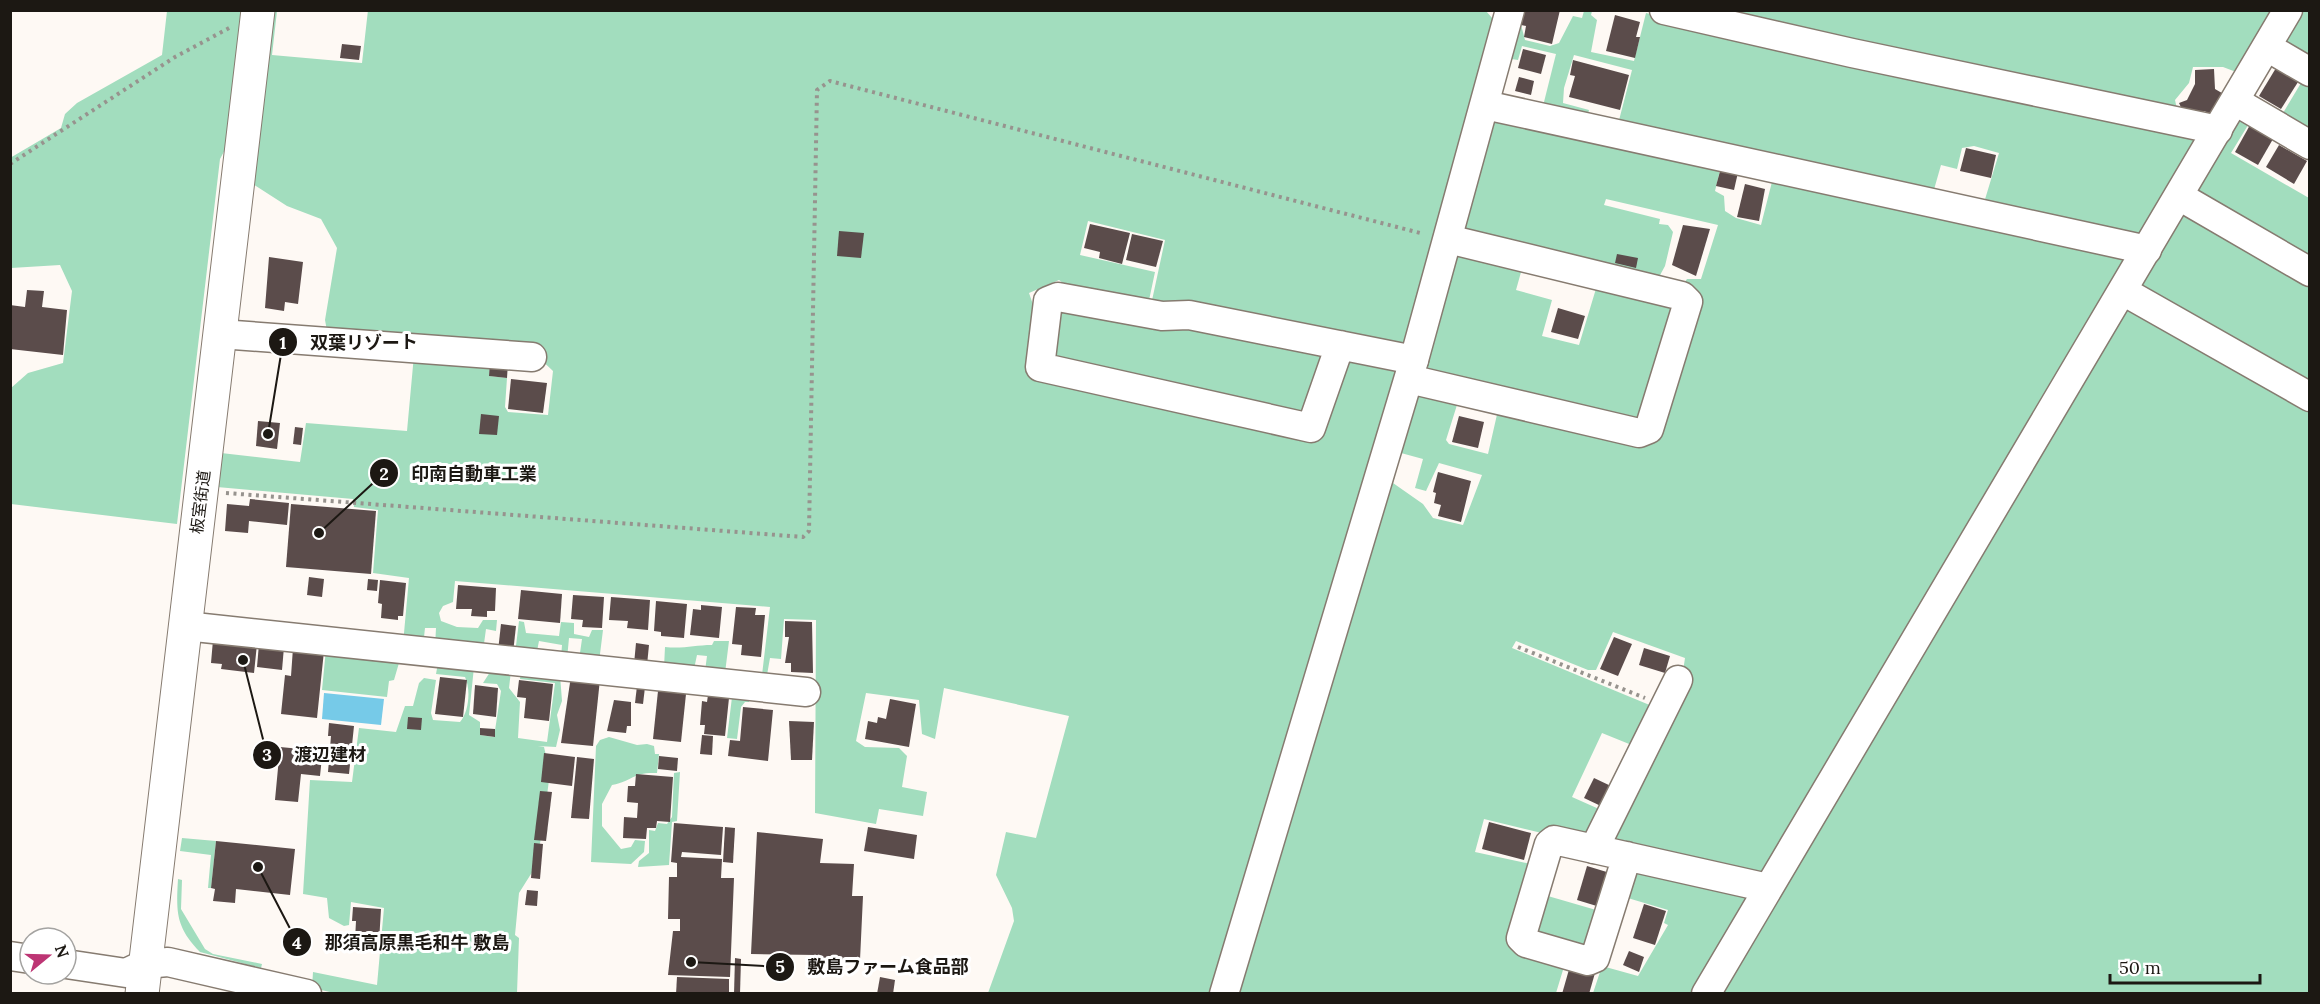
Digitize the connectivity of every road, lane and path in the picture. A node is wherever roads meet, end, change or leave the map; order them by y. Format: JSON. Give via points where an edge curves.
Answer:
{"nodes":[{"id":1,"x":1510,"y":10,"type":"edge"},
{"id":2,"x":1664,"y":10,"type":"edge"},
{"id":3,"x":2288,"y":10,"type":"edge"},
{"id":4,"x":258,"y":15,"type":"edge"},
{"id":5,"x":2267,"y":47,"type":"junction"},
{"id":6,"x":2310,"y":72,"type":"edge"},
{"id":7,"x":2235,"y":101,"type":"junction"},
{"id":8,"x":1485,"y":105,"type":"junction"},
{"id":9,"x":2218,"y":130,"type":"junction"},
{"id":10,"x":2310,"y":145,"type":"edge"},
{"id":11,"x":10,"y":164,"type":"edge"},
{"id":12,"x":2179,"y":196,"type":"junction"},
{"id":13,"x":1448,"y":239,"type":"junction"},
{"id":14,"x":2147,"y":250,"type":"junction"},
{"id":15,"x":2310,"y":272,"type":"edge"},
{"id":16,"x":2123,"y":291,"type":"junction"},
{"id":17,"x":220,"y":334,"type":"junction"},
{"id":18,"x":1340,"y":345,"type":"junction"},
{"id":19,"x":532,"y":357,"type":"dead end"},
{"id":20,"x":1412,"y":370,"type":"junction"},
{"id":21,"x":2310,"y":398,"type":"edge"},
{"id":22,"x":201,"y":491,"type":"junction"},
{"id":23,"x":185,"y":626,"type":"junction"},
{"id":24,"x":1518,"y":646,"type":"dead end"},
{"id":25,"x":1678,"y":680,"type":"dead end"},
{"id":26,"x":806,"y":692,"type":"dead end"},
{"id":27,"x":1665,"y":707,"type":"junction"},
{"id":28,"x":1594,"y":849,"type":"junction"},
{"id":29,"x":1627,"y":856,"type":"junction"},
{"id":30,"x":1767,"y":888,"type":"junction"},
{"id":31,"x":78,"y":966,"type":"edge"},
{"id":32,"x":143,"y":979,"type":"edge"},
{"id":33,"x":307,"y":993,"type":"edge"},
{"id":34,"x":1224,"y":993,"type":"edge"},
{"id":35,"x":1706,"y":993,"type":"edge"}],
"edges":[{"from":1,"to":8,"type":"street"},
{"from":2,"to":9,"type":"street"},
{"from":3,"to":5,"type":"street"},
{"from":4,"to":11,"type":"path","via":[[175,57]]},
{"from":4,"to":17,"type":"main road","name":"板室街道"},
{"from":5,"to":6,"type":"street"},
{"from":5,"to":7,"type":"street"},
{"from":7,"to":9,"type":"street"},
{"from":7,"to":10,"type":"street"},
{"from":8,"to":13,"type":"street"},
{"from":8,"to":14,"type":"street"},
{"from":9,"to":12,"type":"street"},
{"from":12,"to":14,"type":"street"},
{"from":12,"to":15,"type":"street"},
{"from":13,"to":20,"type":"street"},
{"from":13,"to":20,"type":"street","via":[[1682,296],[1688,302],[1649,429],[1639,433]]},
{"from":13,"to":22,"type":"path","via":[[830,81],[817,90],[809,531],[803,537]]},
{"from":14,"to":16,"type":"street"},
{"from":16,"to":21,"type":"street"},
{"from":16,"to":30,"type":"street"},
{"from":17,"to":19,"type":"street"},
{"from":17,"to":22,"type":"main road","name":"板室街道"},
{"from":18,"to":18,"type":"street","via":[[1189,315],[1162,316],[1058,297],[1048,302],[1040,367],[1311,428]]},
{"from":18,"to":20,"type":"street"},
{"from":20,"to":34,"type":"street"},
{"from":22,"to":23,"type":"main road","name":"板室街道"},
{"from":23,"to":26,"type":"street"},
{"from":23,"to":32,"type":"main road","name":"板室街道"},
{"from":24,"to":27,"type":"path"},
{"from":25,"to":27,"type":"street"},
{"from":27,"to":28,"type":"street"},
{"from":28,"to":29,"type":"street"},
{"from":28,"to":29,"type":"street","via":[[1554,840],[1549,844],[1521,938],[1526,943],[1588,961],[1595,957]]},
{"from":29,"to":30,"type":"street"},
{"from":30,"to":35,"type":"street"},
{"from":31,"to":32,"type":"street"},
{"from":32,"to":33,"type":"street","via":[[168,962]]}]}
